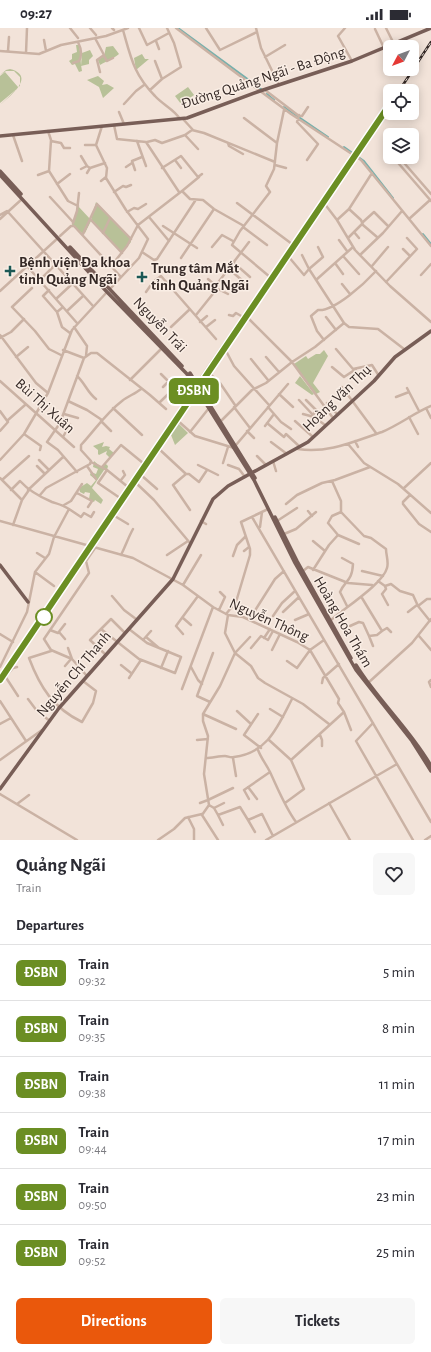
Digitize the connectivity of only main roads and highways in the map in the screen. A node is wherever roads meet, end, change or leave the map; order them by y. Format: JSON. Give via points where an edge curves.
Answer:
{"nodes":[{"id":1,"x":430,"y":29,"type":"edge"},
{"id":2,"x":0,"y":136,"type":"edge"},
{"id":3,"x":0,"y":171,"type":"edge"},
{"id":4,"x":0,"y":175,"type":"edge"},
{"id":5,"x":23,"y":198,"type":"junction"},
{"id":6,"x":431,"y":331,"type":"edge"},
{"id":7,"x":153,"y":337,"type":"junction"},
{"id":8,"x":197,"y":386,"type":"junction"},
{"id":9,"x":229,"y":438,"type":"junction"},
{"id":10,"x":252,"y":474,"type":"junction"},
{"id":11,"x":270,"y":509,"type":"junction"},
{"id":12,"x":0,"y":565,"type":"edge"},
{"id":13,"x":172,"y":579,"type":"joint"},
{"id":14,"x":28,"y":602,"type":"road end"},
{"id":15,"x":329,"y":622,"type":"junction"},
{"id":16,"x":407,"y":732,"type":"junction"},
{"id":17,"x":431,"y":766,"type":"edge"},
{"id":18,"x":431,"y":771,"type":"edge"},
{"id":19,"x":0,"y":789,"type":"edge"}],
"edges":[{"from":1,"to":2,"type":"main road","name":"Đường Quảng Ngãi - Ba Động","via":[[352,61],[181,119]]},
{"from":3,"to":5,"type":"main road","name":"Nguyễn Trãi"},
{"from":4,"to":5,"type":"main road","name":"Nguyễn Trãi"},
{"from":5,"to":7,"type":"main road","name":"Nguyễn Trãi"},
{"from":6,"to":10,"type":"main road","name":"Hoàng Văn Thụ","via":[[404,349],[379,376],[313,437],[299,448]]},
{"from":7,"to":8,"type":"main road","name":"Nguyễn Trãi"},
{"from":7,"to":8,"type":"main road","name":"Nguyễn Trãi"},
{"from":8,"to":9,"type":"main road","name":"Nguyễn Trãi"},
{"from":8,"to":9,"type":"main road","name":"Nguyễn Trãi"},
{"from":9,"to":10,"type":"main road","name":"Nguyễn Trãi"},
{"from":10,"to":11,"type":"main road","name":"Hoàng Hoa Thám"},
{"from":10,"to":13,"type":"main road","name":"Hoàng Văn Thụ","via":[[228,486],[213,499]]},
{"from":11,"to":15,"type":"main road","name":"Hoàng Hoa Thám"},
{"from":11,"to":15,"type":"main road","name":"Hoàng Hoa Thám","via":[[295,563]]},
{"from":12,"to":14,"type":"main road"},
{"from":13,"to":19,"type":"main road","name":"Nguyễn Chí Thanh","via":[[59,708]]},
{"from":15,"to":16,"type":"main road","name":"Hoàng Hoa Thám","via":[[367,684]]},
{"from":16,"to":17,"type":"main road","name":"Hoàng Hoa Thám"},
{"from":16,"to":18,"type":"main road","name":"Hoàng Hoa Thám"}]}
